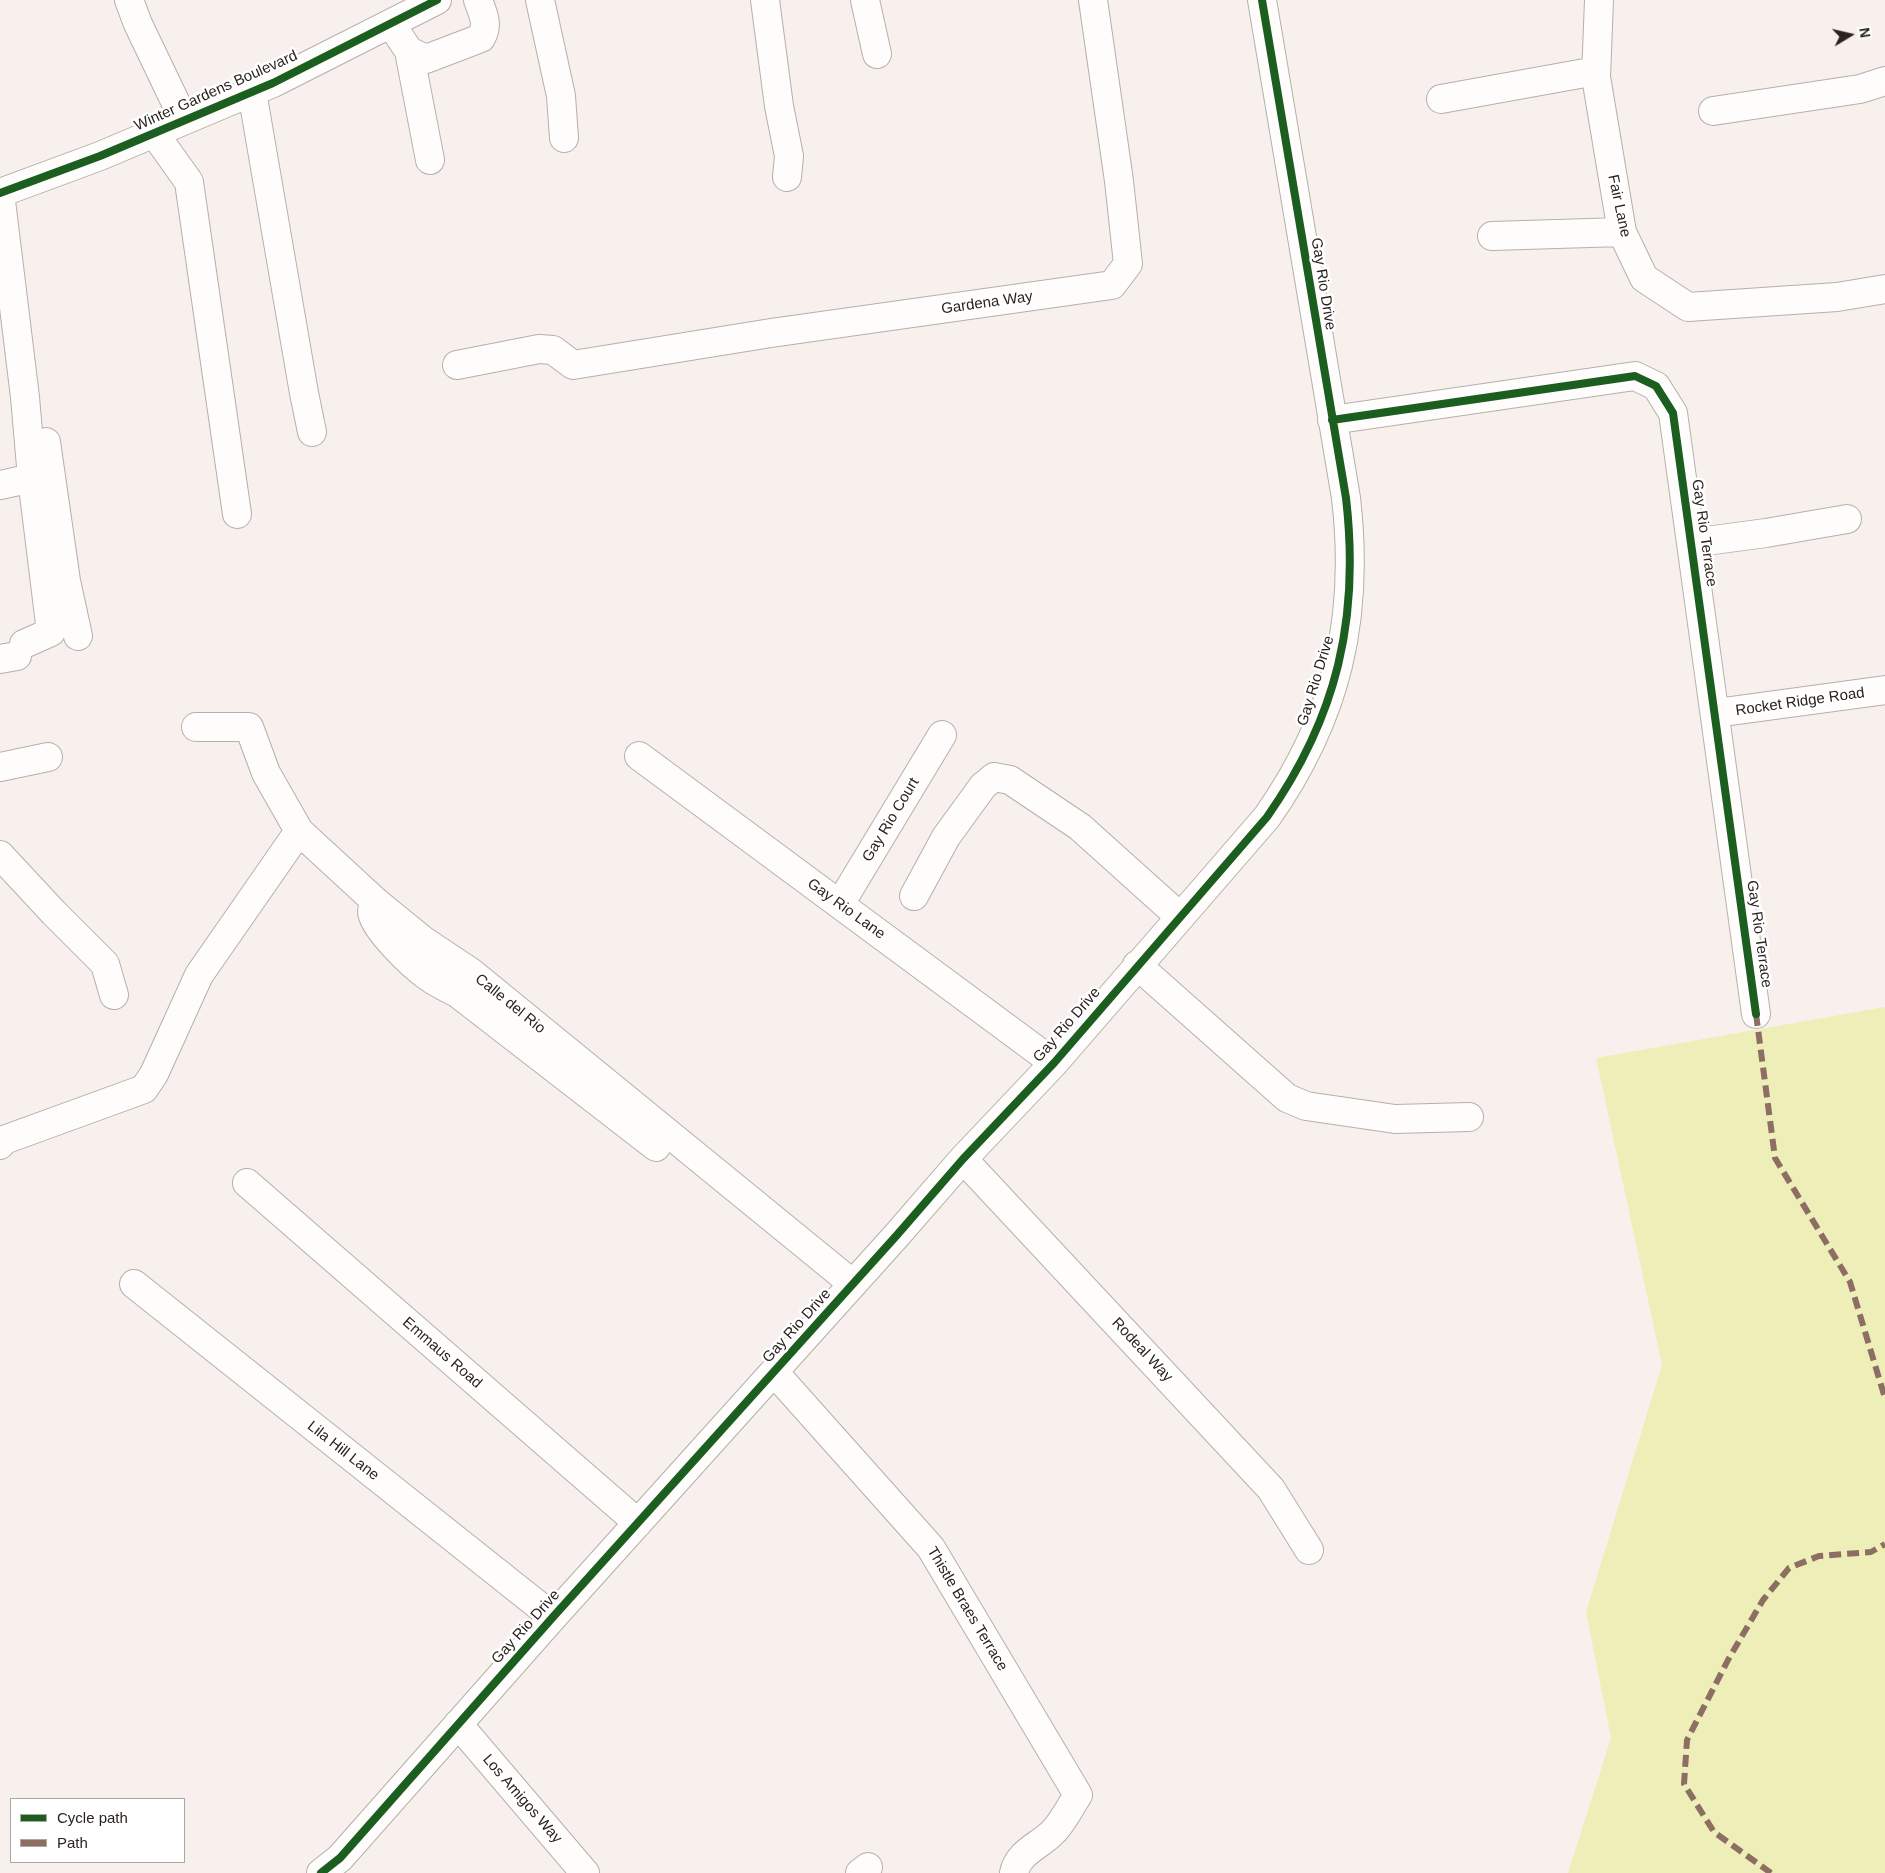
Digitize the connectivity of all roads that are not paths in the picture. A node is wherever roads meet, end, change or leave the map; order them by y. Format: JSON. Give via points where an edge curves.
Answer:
{"nodes":[{"id":1,"x":129,"y":0,"type":"edge"},
{"id":2,"x":437,"y":0,"type":"edge"},
{"id":3,"x":478,"y":0,"type":"edge"},
{"id":4,"x":540,"y":0,"type":"edge"},
{"id":5,"x":765,"y":0,"type":"edge"},
{"id":6,"x":866,"y":0,"type":"edge"},
{"id":7,"x":1093,"y":0,"type":"edge"},
{"id":8,"x":1262,"y":0,"type":"edge"},
{"id":9,"x":1599,"y":0,"type":"edge"},
{"id":10,"x":391,"y":24,"type":"junction"},
{"id":11,"x":409,"y":51,"type":"junction"},
{"id":12,"x":877,"y":54,"type":"dead end"},
{"id":13,"x":1596,"y":71,"type":"junction"},
{"id":14,"x":1873,"y":85,"type":"edge"},
{"id":15,"x":252,"y":92,"type":"junction"},
{"id":16,"x":1441,"y":100,"type":"dead end"},
{"id":17,"x":1713,"y":111,"type":"dead end"},
{"id":18,"x":184,"y":120,"type":"junction"},
{"id":19,"x":154,"y":133,"type":"junction"},
{"id":20,"x":564,"y":138,"type":"dead end"},
{"id":21,"x":430,"y":160,"type":"dead end"},
{"id":22,"x":787,"y":177,"type":"dead end"},
{"id":23,"x":0,"y":193,"type":"edge"},
{"id":24,"x":1622,"y":232,"type":"junction"},
{"id":25,"x":1492,"y":236,"type":"dead end"},
{"id":26,"x":1885,"y":288,"type":"edge"},
{"id":27,"x":457,"y":365,"type":"dead end"},
{"id":28,"x":11,"y":367,"type":"edge"},
{"id":29,"x":1332,"y":420,"type":"junction"},
{"id":30,"x":312,"y":432,"type":"dead end"},
{"id":31,"x":32,"y":478,"type":"junction"},
{"id":32,"x":0,"y":485,"type":"edge"},
{"id":33,"x":237,"y":514,"type":"dead end"},
{"id":34,"x":1847,"y":520,"type":"dead end"},
{"id":35,"x":1691,"y":543,"type":"junction"},
{"id":36,"x":78,"y":636,"type":"dead end"},
{"id":37,"x":14,"y":653,"type":"edge"},
{"id":38,"x":1885,"y":690,"type":"edge"},
{"id":39,"x":1716,"y":714,"type":"junction"},
{"id":40,"x":196,"y":727,"type":"dead end"},
{"id":41,"x":942,"y":735,"type":"dead end"},
{"id":42,"x":639,"y":756,"type":"dead end"},
{"id":43,"x":48,"y":757,"type":"dead end"},
{"id":44,"x":0,"y":767,"type":"edge"},
{"id":45,"x":299,"y":831,"type":"junction"},
{"id":46,"x":0,"y":855,"type":"edge"},
{"id":47,"x":914,"y":896,"type":"dead end"},
{"id":48,"x":840,"y":904,"type":"junction"},
{"id":49,"x":1180,"y":916,"type":"junction"},
{"id":50,"x":1137,"y":965,"type":"junction"},
{"id":51,"x":114,"y":995,"type":"dead end"},
{"id":52,"x":1756,"y":1014,"type":"dead end"},
{"id":53,"x":1054,"y":1062,"type":"junction"},
{"id":54,"x":1469,"y":1117,"type":"dead end"},
{"id":55,"x":0,"y":1145,"type":"edge"},
{"id":56,"x":963,"y":1159,"type":"junction"},
{"id":57,"x":247,"y":1183,"type":"dead end"},
{"id":58,"x":134,"y":1284,"type":"dead end"},
{"id":59,"x":848,"y":1289,"type":"junction"},
{"id":60,"x":774,"y":1372,"type":"junction"},
{"id":61,"x":638,"y":1523,"type":"junction"},
{"id":62,"x":1309,"y":1550,"type":"dead end"},
{"id":63,"x":553,"y":1617,"type":"junction"},
{"id":64,"x":458,"y":1724,"type":"junction"},
{"id":65,"x":321,"y":1873,"type":"edge"},
{"id":66,"x":585,"y":1873,"type":"edge"},
{"id":67,"x":1014,"y":1873,"type":"edge"}],
"edges":[{"from":1,"to":18,"type":"street"},
{"from":2,"to":10,"type":"street","name":"Winter Gardens Boulevard"},
{"from":3,"to":11,"type":"street","via":[[486,21],[486,30],[481,38],[426,59]]},
{"from":4,"to":20,"type":"street","via":[[562,96]]},
{"from":5,"to":22,"type":"street","via":[[789,156]]},
{"from":6,"to":12,"type":"street"},
{"from":7,"to":27,"type":"street","name":"Gardena Way","via":[[1128,264],[1112,285],[771,333],[573,365],[553,350],[539,349]]},
{"from":8,"to":29,"type":"street","name":"Gay Rio Drive"},
{"from":9,"to":13,"type":"street","name":"Fair Lane"},
{"from":10,"to":11,"type":"street"},
{"from":10,"to":15,"type":"street","name":"Winter Gardens Boulevard"},
{"from":11,"to":21,"type":"street"},
{"from":13,"to":16,"type":"street"},
{"from":13,"to":24,"type":"street","name":"Fair Lane"},
{"from":14,"to":17,"type":"street"},
{"from":15,"to":18,"type":"street","name":"Winter Gardens Boulevard"},
{"from":15,"to":30,"type":"street"},
{"from":18,"to":19,"type":"street","name":"Winter Gardens Boulevard"},
{"from":19,"to":23,"type":"street","name":"Winter Gardens Boulevard"},
{"from":19,"to":33,"type":"street","via":[[189,182]]},
{"from":23,"to":28,"type":"street"},
{"from":24,"to":25,"type":"street"},
{"from":24,"to":26,"type":"street","name":"Fair Lane","via":[[1644,278],[1688,307],[1836,297]]},
{"from":28,"to":31,"type":"street"},
{"from":28,"to":36,"type":"street","via":[[38,390],[66,580]]},
{"from":29,"to":35,"type":"street","name":"Gay Rio Terrace","via":[[1635,376],[1656,386],[1673,413]]},
{"from":29,"to":49,"type":"street","name":"Gay Rio Drive","via":[[1346,498],[1351,568],[1344,639],[1334,681],[1315,734],[1285,791],[1267,818]]},
{"from":31,"to":32,"type":"street"},
{"from":31,"to":37,"type":"street","via":[[51,632]]},
{"from":34,"to":35,"type":"street"},
{"from":35,"to":39,"type":"street","name":"Gay Rio Terrace"},
{"from":38,"to":39,"type":"street","name":"Rocket Ridge Road"},
{"from":39,"to":52,"type":"street","name":"Gay Rio Terrace"},
{"from":40,"to":45,"type":"street","name":"Calle del Rio","via":[[249,728],[266,773]]},
{"from":41,"to":48,"type":"street","name":"Gay Rio Court"},
{"from":42,"to":48,"type":"street","name":"Gay Rio Lane"},
{"from":43,"to":44,"type":"street"},
{"from":45,"to":55,"type":"street","via":[[199,974],[154,1074],[144,1089],[4,1140]]},
{"from":45,"to":59,"type":"street","name":"Calle del Rio","via":[[374,901],[424,941],[472,973]]},
{"from":46,"to":51,"type":"street","via":[[105,964]]},
{"from":47,"to":49,"type":"street","via":[[946,836],[983,786],[994,777],[1010,780],[1080,827]]},
{"from":48,"to":53,"type":"street","name":"Gay Rio Lane"},
{"from":49,"to":50,"type":"street","name":"Gay Rio Drive"},
{"from":50,"to":53,"type":"street","name":"Gay Rio Drive"},
{"from":50,"to":54,"type":"street","via":[[1287,1098],[1306,1106],[1394,1119]]},
{"from":53,"to":56,"type":"street","name":"Gay Rio Drive"},
{"from":56,"to":59,"type":"street","name":"Gay Rio Drive"},
{"from":56,"to":62,"type":"street","name":"Rodeal Way","via":[[1271,1488]]},
{"from":57,"to":61,"type":"street","name":"Emmaus Road"},
{"from":58,"to":63,"type":"street","name":"Lila Hill Lane"},
{"from":59,"to":60,"type":"street","name":"Gay Rio Drive"},
{"from":60,"to":61,"type":"street","name":"Gay Rio Drive"},
{"from":60,"to":67,"type":"street","name":"Thistle Braes Terrace","via":[[931,1548],[1078,1795],[1052,1833],[1016,1863]]},
{"from":61,"to":63,"type":"street","name":"Gay Rio Drive"},
{"from":63,"to":64,"type":"street","name":"Gay Rio Drive"},
{"from":64,"to":65,"type":"street","name":"Gay Rio Drive","via":[[340,1858]]},
{"from":64,"to":66,"type":"street","name":"Los Amigos Way"}]}
